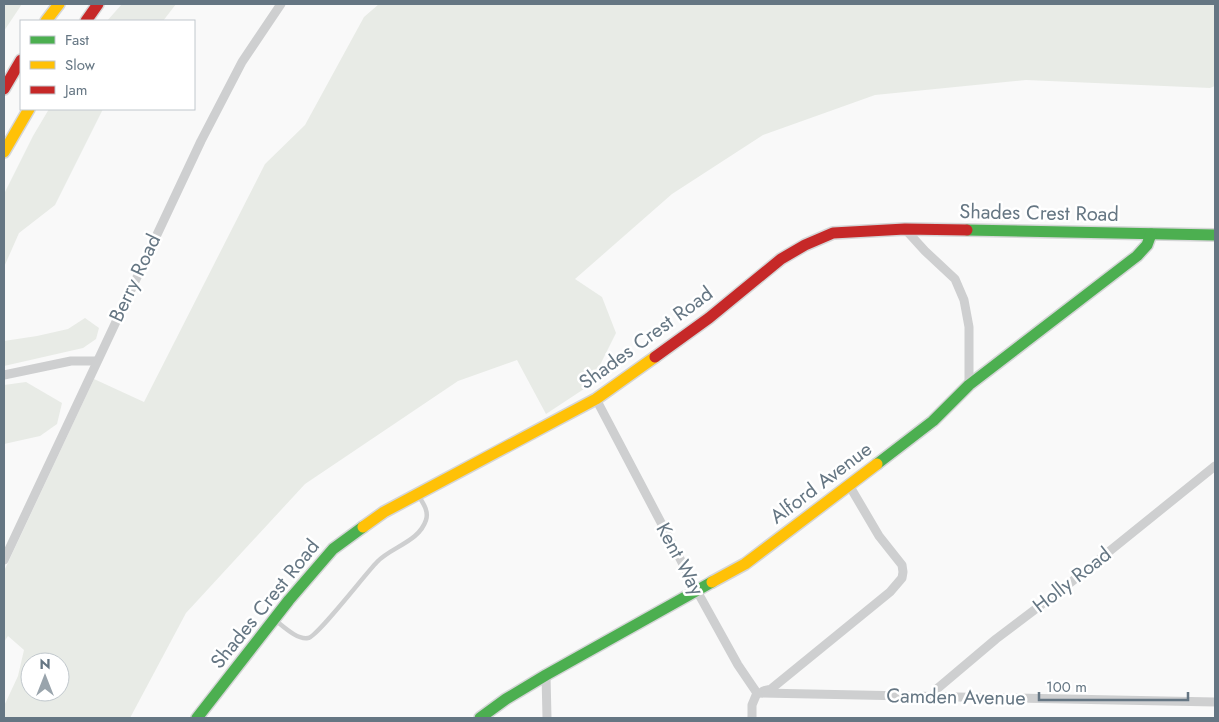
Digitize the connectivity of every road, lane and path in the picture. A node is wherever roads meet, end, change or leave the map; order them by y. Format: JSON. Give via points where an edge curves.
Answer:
{"nodes":[{"id":1,"x":58,"y":4,"type":"edge"},
{"id":2,"x":98,"y":4,"type":"edge"},
{"id":3,"x":282,"y":4,"type":"edge"},
{"id":4,"x":47,"y":20,"type":"edge"},
{"id":5,"x":87,"y":20,"type":"edge"},
{"id":6,"x":20,"y":62,"type":"edge"},
{"id":7,"x":4,"y":89,"type":"edge"},
{"id":8,"x":28,"y":110,"type":"edge"},
{"id":9,"x":4,"y":152,"type":"edge"},
{"id":10,"x":905,"y":229,"type":"junction"},
{"id":11,"x":1151,"y":234,"type":"junction"},
{"id":12,"x":1215,"y":235,"type":"edge"},
{"id":13,"x":96,"y":361,"type":"junction"},
{"id":14,"x":4,"y":375,"type":"edge"},
{"id":15,"x":969,"y":385,"type":"junction"},
{"id":16,"x":596,"y":399,"type":"junction"},
{"id":17,"x":1215,"y":466,"type":"edge"},
{"id":18,"x":848,"y":486,"type":"junction"},
{"id":19,"x":418,"y":494,"type":"junction"},
{"id":20,"x":4,"y":560,"type":"edge"},
{"id":21,"x":697,"y":591,"type":"junction"},
{"id":22,"x":274,"y":620,"type":"junction"},
{"id":23,"x":546,"y":675,"type":"junction"},
{"id":24,"x":757,"y":693,"type":"junction"},
{"id":25,"x":932,"y":697,"type":"junction"},
{"id":26,"x":1215,"y":702,"type":"edge"},
{"id":27,"x":198,"y":718,"type":"edge"},
{"id":28,"x":480,"y":718,"type":"edge"},
{"id":29,"x":547,"y":718,"type":"edge"},
{"id":30,"x":752,"y":718,"type":"edge"}],
"edges":[{"from":1,"to":4,"type":"main road"},
{"from":2,"to":5,"type":"main road"},
{"from":3,"to":13,"type":"street","name":"Berry Road","via":[[232,78]]},
{"from":6,"to":7,"type":"main road"},
{"from":8,"to":9,"type":"main road"},
{"from":10,"to":11,"type":"main road","name":"Shades Crest Road"},
{"from":10,"to":15,"type":"street","via":[[955,279],[964,300],[969,327]]},
{"from":10,"to":16,"type":"main road","name":"Shades Crest Road","via":[[833,233],[804,245]]},
{"from":11,"to":12,"type":"main road","name":"Shades Crest Road"},
{"from":11,"to":15,"type":"main road","name":"Alford Avenue","via":[[1147,245],[1137,256]]},
{"from":13,"to":14,"type":"street","via":[[71,361]]},
{"from":13,"to":20,"type":"street","name":"Berry Road"},
{"from":15,"to":18,"type":"main road","name":"Alford Avenue","via":[[933,421]]},
{"from":16,"to":19,"type":"main road","name":"Shades Crest Road"},
{"from":16,"to":21,"type":"street","name":"Kent Way"},
{"from":17,"to":25,"type":"street","name":"Holly Road","via":[[996,639],[938,688]]},
{"from":18,"to":21,"type":"main road","name":"Alford Avenue","via":[[745,564]]},
{"from":18,"to":24,"type":"street","via":[[879,536],[902,565],[902,578],[890,592],[771,689]]},
{"from":19,"to":22,"type":"main road","name":"Shades Crest Road","via":[[384,512],[333,549]]},
{"from":19,"to":22,"type":"lane","via":[[426,509],[422,527],[415,536],[386,553],[312,637],[301,638]]},
{"from":21,"to":23,"type":"main road","name":"Alford Avenue"},
{"from":21,"to":24,"type":"street","name":"Kent Way"},
{"from":22,"to":27,"type":"main road","name":"Shades Crest Road"},
{"from":23,"to":28,"type":"main road","name":"Alford Avenue"},
{"from":23,"to":29,"type":"street"},
{"from":24,"to":25,"type":"street","name":"Camden Avenue"},
{"from":24,"to":30,"type":"street","via":[[752,705]]},
{"from":25,"to":26,"type":"street","name":"Camden Avenue"}]}
